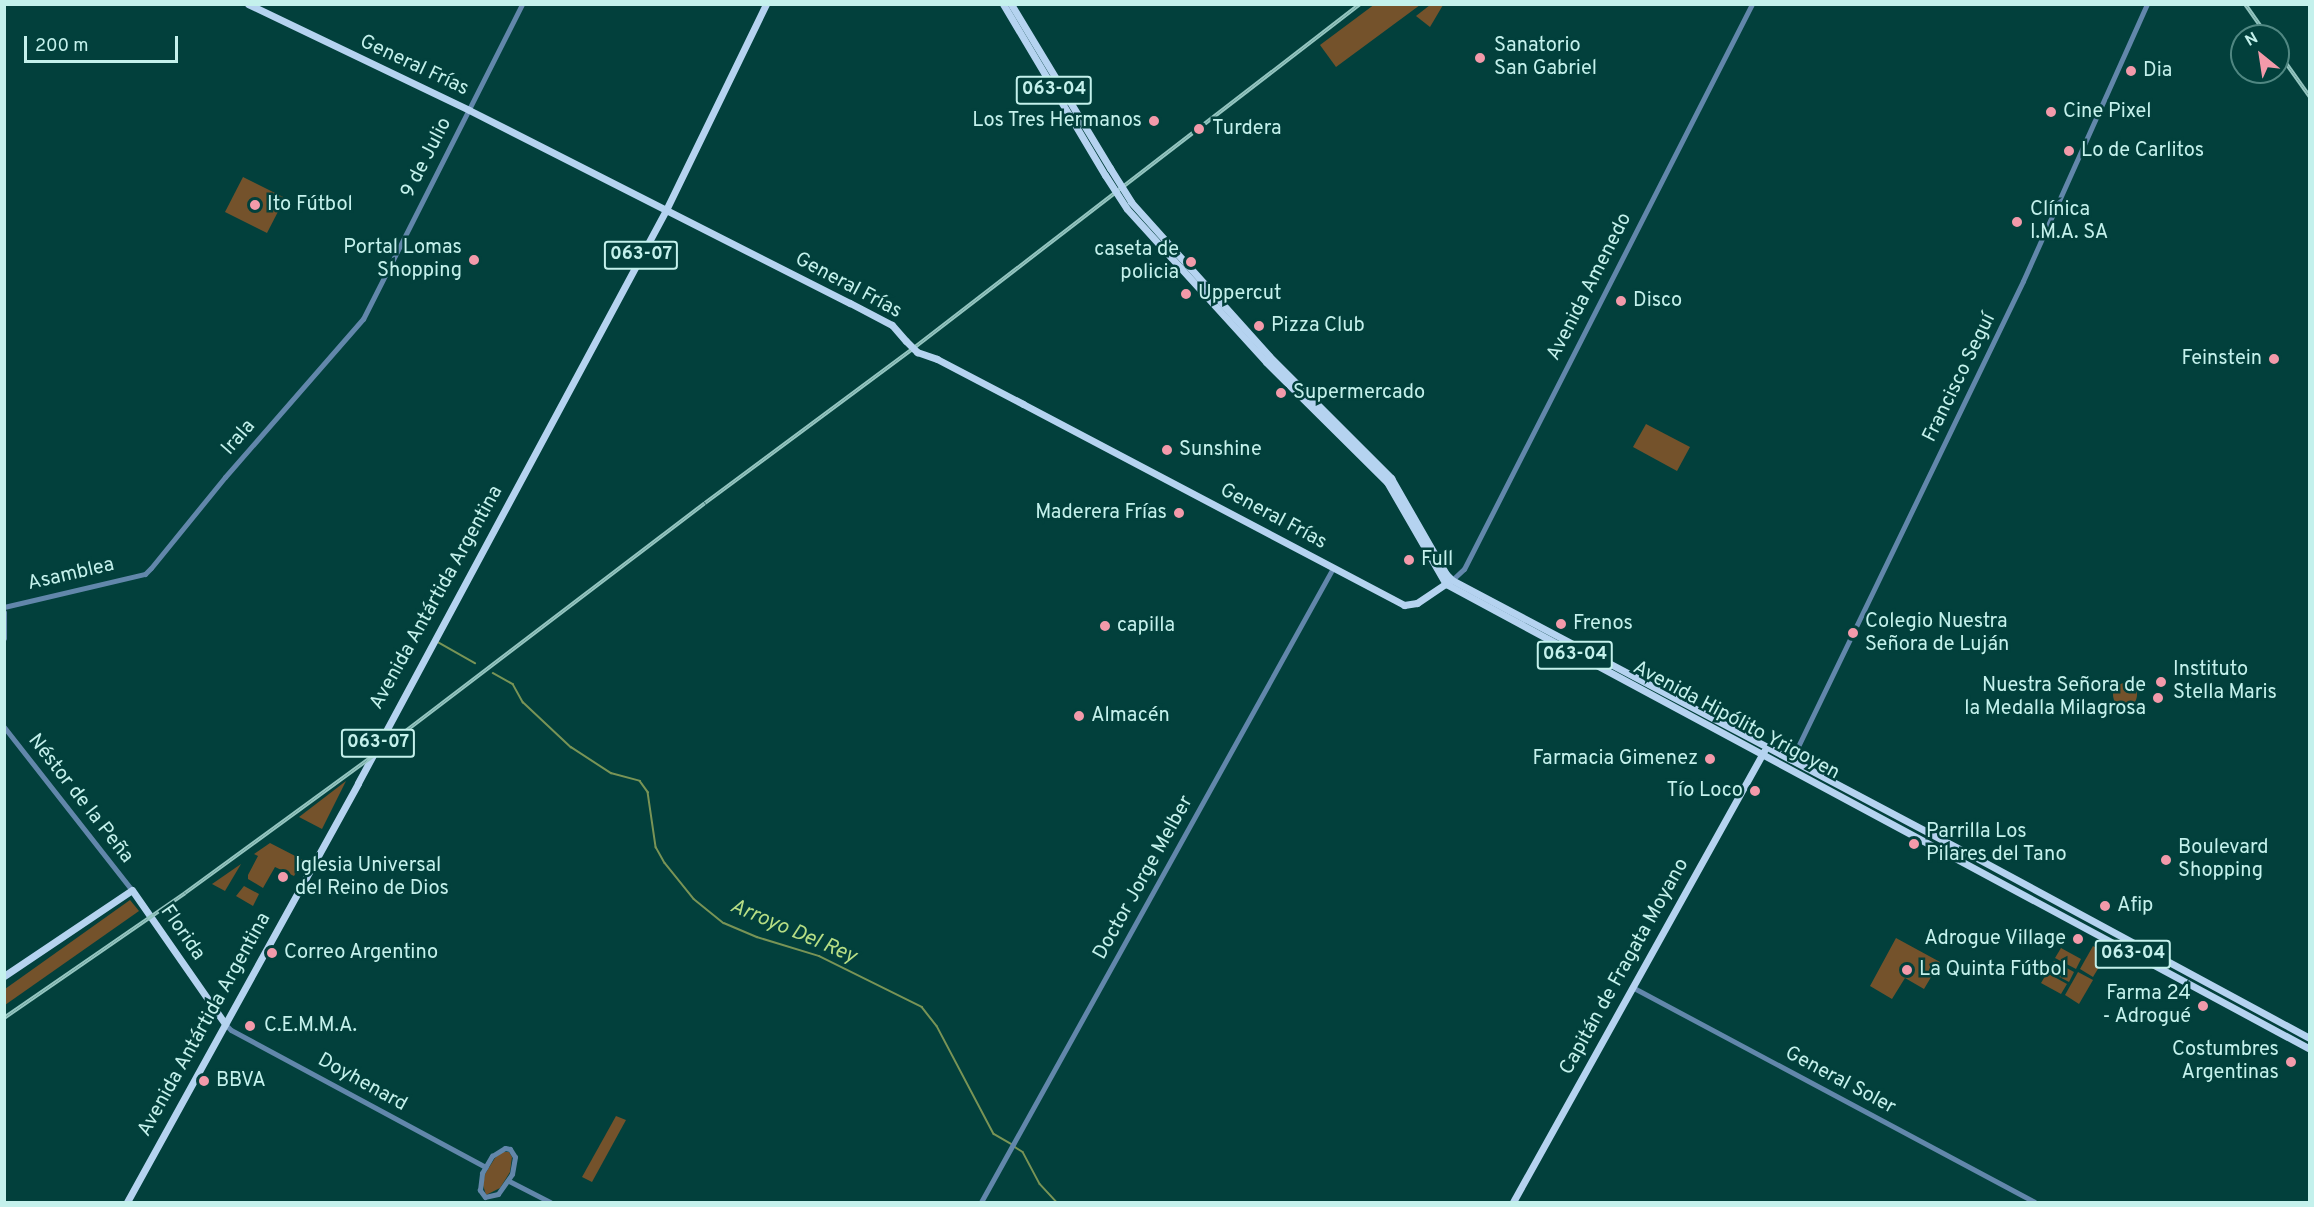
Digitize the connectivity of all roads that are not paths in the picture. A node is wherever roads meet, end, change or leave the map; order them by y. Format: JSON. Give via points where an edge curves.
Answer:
{"nodes":[{"id":1,"x":248,"y":4,"type":"edge"},
{"id":2,"x":522,"y":4,"type":"edge"},
{"id":3,"x":766,"y":4,"type":"edge"},
{"id":4,"x":1003,"y":4,"type":"edge"},
{"id":5,"x":1011,"y":4,"type":"edge"},
{"id":6,"x":1752,"y":4,"type":"edge"},
{"id":7,"x":2147,"y":4,"type":"edge"},
{"id":8,"x":469,"y":110,"type":"junction"},
{"id":9,"x":666,"y":210,"type":"junction"},
{"id":10,"x":359,"y":325,"type":"joint"},
{"id":11,"x":1333,"y":567,"type":"junction"},
{"id":12,"x":145,"y":574,"type":"joint"},
{"id":13,"x":1449,"y":582,"type":"junction"},
{"id":14,"x":4,"y":607,"type":"edge"},
{"id":15,"x":4,"y":612,"type":"edge"},
{"id":16,"x":4,"y":638,"type":"edge"},
{"id":17,"x":4,"y":726,"type":"edge"},
{"id":18,"x":1764,"y":751,"type":"junction"},
{"id":19,"x":1789,"y":764,"type":"junction"},
{"id":20,"x":132,"y":890,"type":"junction"},
{"id":21,"x":4,"y":976,"type":"edge"},
{"id":22,"x":1632,"y":987,"type":"junction"},
{"id":23,"x":225,"y":1024,"type":"junction"},
{"id":24,"x":2310,"y":1038,"type":"edge"},
{"id":25,"x":2310,"y":1049,"type":"edge"},
{"id":26,"x":485,"y":1167,"type":"junction"},
{"id":27,"x":509,"y":1181,"type":"junction"},
{"id":28,"x":127,"y":1203,"type":"edge"},
{"id":29,"x":550,"y":1203,"type":"edge"},
{"id":30,"x":981,"y":1203,"type":"edge"},
{"id":31,"x":1513,"y":1203,"type":"edge"},
{"id":32,"x":2034,"y":1203,"type":"edge"}],
"edges":[{"from":1,"to":8,"type":"main road","name":"General Frías"},
{"from":2,"to":8,"type":"street","name":"9 de Julio"},
{"from":3,"to":9,"type":"main road","name":"Avenida Antártida Argentina","number":"063-07"},
{"from":4,"to":13,"type":"main road","number":"063-04","bridge":true,"via":[[1127,209],[1266,362],[1387,482]]},
{"from":5,"to":13,"type":"main road","name":"Avenida Hipólito Yrigoyen","number":"063-04","bridge":true,"via":[[1131,202],[1269,356],[1391,478]]},
{"from":6,"to":13,"type":"street","name":"Avenida Amenedo","via":[[1464,569]]},
{"from":7,"to":19,"type":"street","name":"Francisco Seguí","via":[[2019,291]]},
{"from":8,"to":9,"type":"main road","name":"General Frías"},
{"from":8,"to":10,"type":"street","name":"9 de Julio"},
{"from":9,"to":11,"type":"main road","name":"General Frías","bridge":true,"via":[[892,325],[917,352]]},
{"from":9,"to":23,"type":"main road","name":"Avenida Antártida Argentina","number":"063-07"},
{"from":10,"to":12,"type":"street","name":"Irala"},
{"from":11,"to":13,"type":"main road","name":"General Frías","via":[[1404,605],[1417,603]]},
{"from":11,"to":30,"type":"street","name":"Doctor Jorge Melber"},
{"from":12,"to":14,"type":"street","name":"Asamblea"},
{"from":13,"to":18,"type":"main road","name":"Avenida Hipólito Yrigoyen","number":"063-04"},
{"from":15,"to":16,"type":"street"},
{"from":17,"to":20,"type":"street","name":"Néstor de la Peña"},
{"from":18,"to":19,"type":"main road","name":"Avenida Hipólito Yrigoyen","number":"063-04"},
{"from":18,"to":22,"type":"main road","name":"Capitán de Fragata Moyano"},
{"from":19,"to":24,"type":"main road","name":"Avenida Hipólito Yrigoyen","number":"063-04"},
{"from":19,"to":25,"type":"main road","name":"Avenida Hipólito Yrigoyen","number":"063-04"},
{"from":20,"to":21,"type":"main road"},
{"from":20,"to":23,"type":"main road","name":"Florida"},
{"from":22,"to":31,"type":"main road","name":"Capitán de Fragata Moyano"},
{"from":22,"to":32,"type":"street","name":"General Soler"},
{"from":23,"to":26,"type":"street","name":"Doyhenard"},
{"from":23,"to":28,"type":"main road","name":"Avenida Antártida Argentina","number":"063-07"},
{"from":26,"to":27,"type":"street","via":[[479,1185],[485,1197],[498,1194]]},
{"from":26,"to":27,"type":"street","via":[[496,1152],[510,1149],[515,1162]]},
{"from":27,"to":29,"type":"street"}]}
